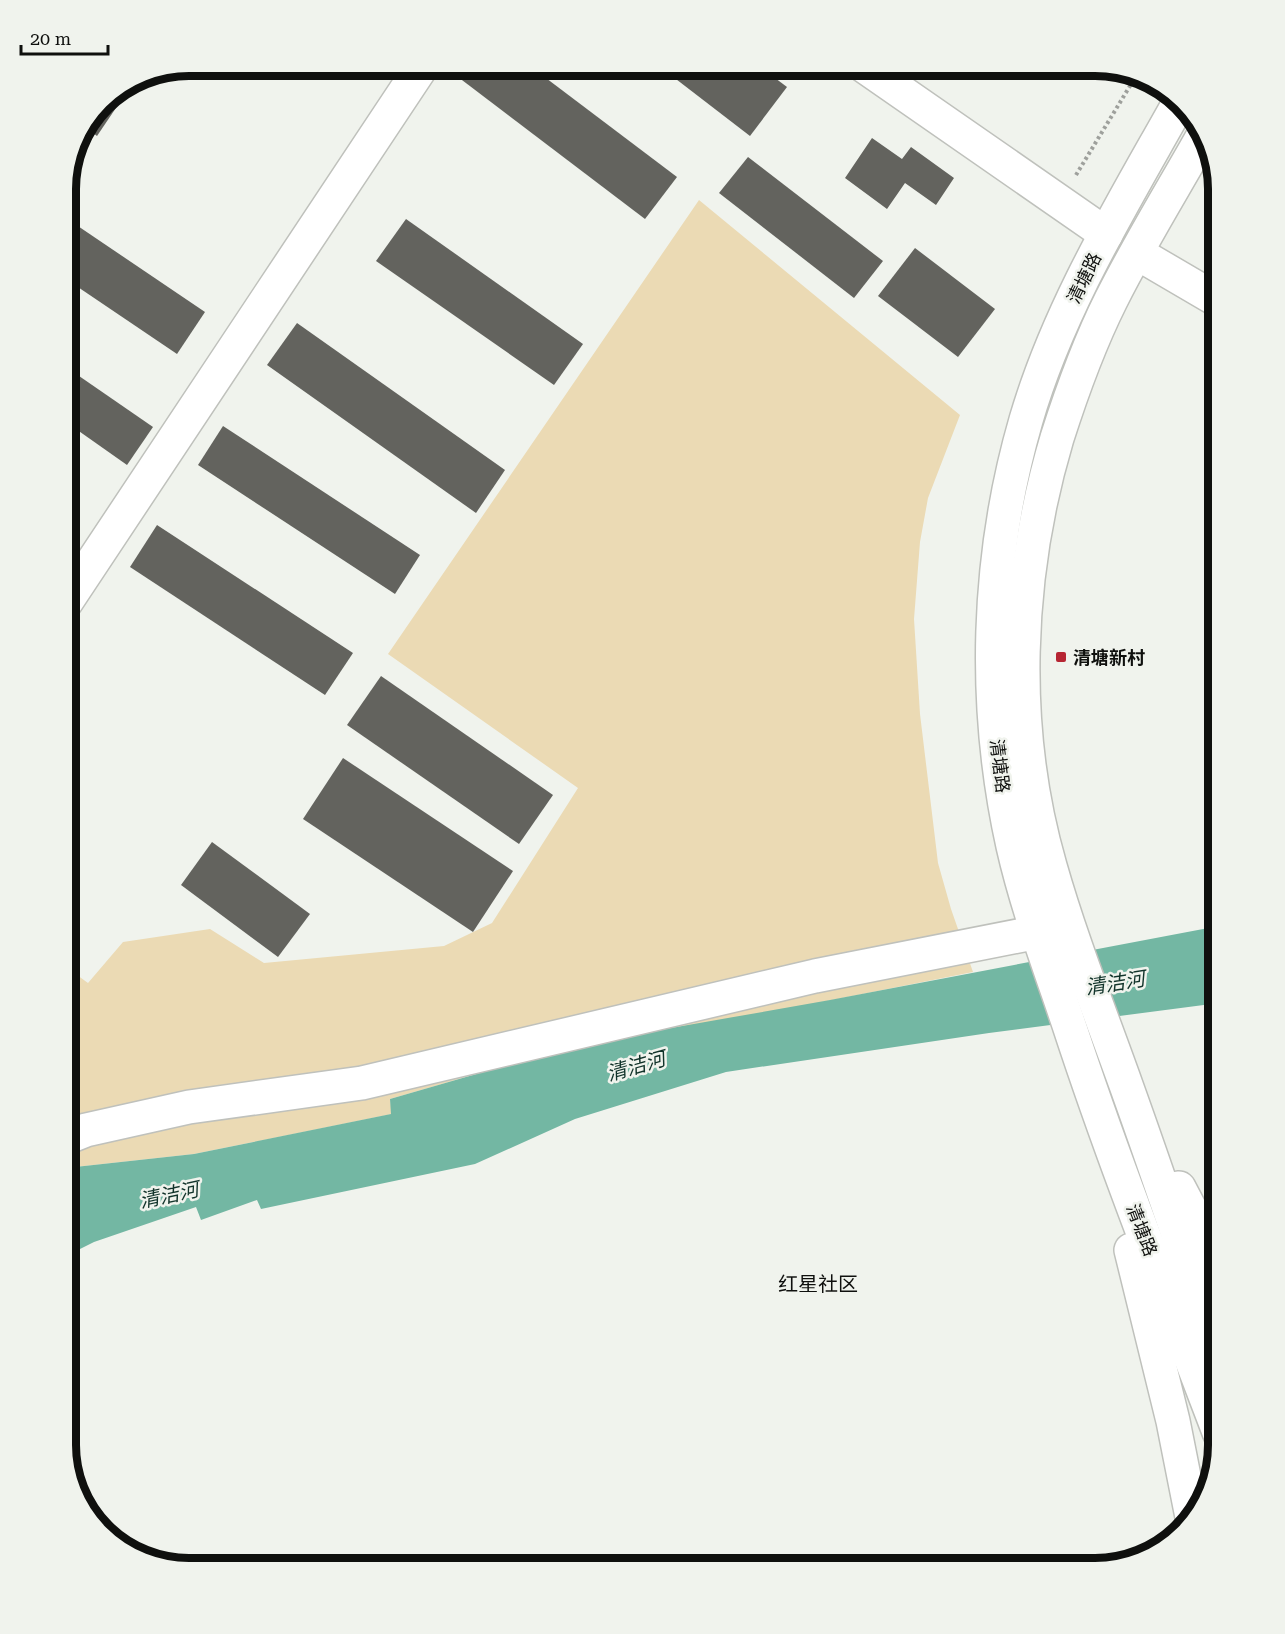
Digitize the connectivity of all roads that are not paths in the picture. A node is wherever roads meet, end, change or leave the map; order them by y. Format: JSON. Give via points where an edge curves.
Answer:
{"nodes":[{"id":1,"x":409,"y":76,"type":"edge"},
{"id":2,"x":880,"y":77,"type":"edge"},
{"id":3,"x":1175,"y":110,"type":"edge"},
{"id":4,"x":1199,"y":144,"type":"edge"},
{"id":5,"x":1106,"y":234,"type":"junction"},
{"id":6,"x":1137,"y":252,"type":"junction"},
{"id":7,"x":1208,"y":295,"type":"edge"},
{"id":8,"x":77,"y":586,"type":"edge"},
{"id":9,"x":1052,"y":941,"type":"junction"},
{"id":10,"x":1131,"y":1100,"type":"junction"},
{"id":11,"x":1096,"y":1108,"type":"junction"},
{"id":12,"x":76,"y":1134,"type":"edge"},
{"id":13,"x":1208,"y":1244,"type":"edge"},
{"id":14,"x":1208,"y":1322,"type":"edge"},
{"id":15,"x":1208,"y":1403,"type":"edge"},
{"id":16,"x":1190,"y":1506,"type":"edge"}],
"edges":[{"from":1,"to":8,"type":"main road"},
{"from":2,"to":5,"type":"main road"},
{"from":3,"to":5,"type":"main road","name":"清塘路"},
{"from":4,"to":6,"type":"main road","name":"清塘路"},
{"from":5,"to":9,"type":"main road","name":"清塘路","via":[[1058,334],[1027,418],[1010,486],[996,573],[993,703],[1000,773],[1014,849]]},
{"from":6,"to":7,"type":"main road"},
{"from":6,"to":9,"type":"main road","name":"清塘路","via":[[1094,338],[1057,438],[1036,525],[1027,589],[1023,680],[1029,766],[1049,863]]},
{"from":9,"to":10,"type":"main road","name":"清塘路","via":[[1104,1024]]},
{"from":9,"to":11,"type":"main road","name":"清塘路","via":[[1070,1029]]},
{"from":9,"to":12,"type":"main road","via":[[815,976],[362,1083],[189,1107]]},
{"from":10,"to":13,"type":"main road"},
{"from":10,"to":14,"type":"main road","name":"清塘路"},
{"from":11,"to":15,"type":"main road","name":"清塘路"},
{"from":11,"to":16,"type":"main road","via":[[1173,1421]]}]}
